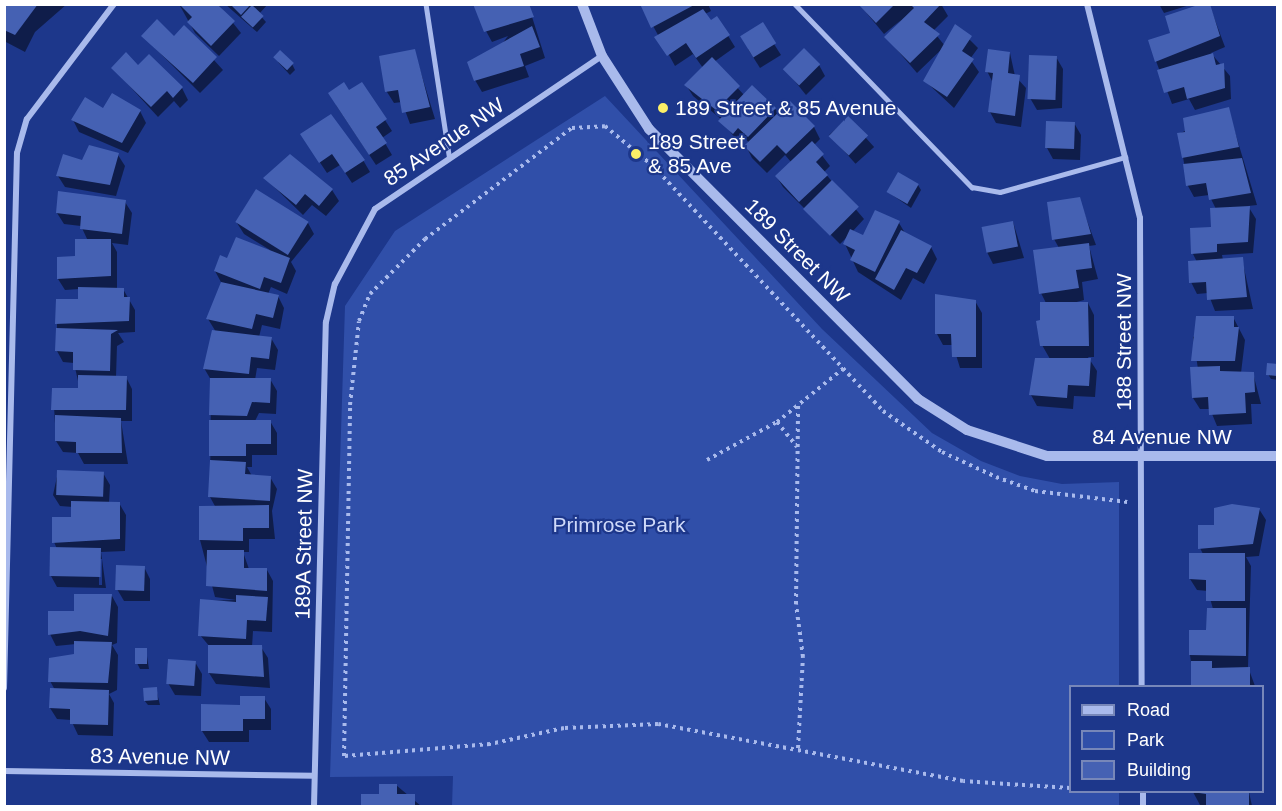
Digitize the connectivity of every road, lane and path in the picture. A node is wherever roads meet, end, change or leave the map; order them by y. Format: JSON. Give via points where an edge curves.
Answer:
{"nodes":[{"id":1,"x":114,"y":4,"type":"edge"},
{"id":2,"x":426,"y":4,"type":"edge"},
{"id":3,"x":582,"y":4,"type":"edge"},
{"id":4,"x":795,"y":4,"type":"edge"},
{"id":5,"x":1087,"y":4,"type":"edge"},
{"id":6,"x":602,"y":56,"type":"junction"},
{"id":7,"x":449,"y":155,"type":"junction"},
{"id":8,"x":1125,"y":157,"type":"junction"},
{"id":9,"x":335,"y":284,"type":"joint"},
{"id":10,"x":844,"y":368,"type":"junction"},
{"id":11,"x":798,"y":402,"type":"junction"},
{"id":12,"x":777,"y":422,"type":"junction"},
{"id":13,"x":797,"y":447,"type":"junction"},
{"id":14,"x":1047,"y":456,"type":"joint"},
{"id":15,"x":1141,"y":456,"type":"junction"},
{"id":16,"x":1278,"y":456,"type":"edge"},
{"id":17,"x":707,"y":460,"type":"dead end"},
{"id":18,"x":1141,"y":502,"type":"junction"},
{"id":19,"x":1142,"y":685,"type":"edge"},
{"id":20,"x":4,"y":688,"type":"edge"},
{"id":21,"x":798,"y":748,"type":"junction"},
{"id":22,"x":4,"y":771,"type":"edge"},
{"id":23,"x":314,"y":776,"type":"junction"},
{"id":24,"x":1069,"y":788,"type":"edge"},
{"id":25,"x":314,"y":807,"type":"edge"}],
"edges":[{"from":1,"to":20,"type":"street","via":[[27,119],[17,153]]},
{"from":2,"to":7,"type":"lane"},
{"from":3,"to":6,"type":"street","name":"189 Street NW"},
{"from":4,"to":8,"type":"lane","via":[[972,187],[1000,192]]},
{"from":5,"to":8,"type":"street","name":"188 Street NW"},
{"from":6,"to":7,"type":"street","name":"85 Avenue NW"},
{"from":6,"to":14,"type":"street","name":"189 Street NW","via":[[631,105],[669,152],[918,399],[967,430]]},
{"from":7,"to":9,"type":"street","name":"85 Avenue NW","via":[[375,209]]},
{"from":8,"to":15,"type":"street","name":"188 Street NW","via":[[1140,218]]},
{"from":9,"to":23,"type":"street","name":"189A Street NW","via":[[326,322]]},
{"from":10,"to":11,"type":"path"},
{"from":10,"to":18,"type":"path","via":[[883,411],[942,452],[996,477],[1078,498]]},
{"from":10,"to":21,"type":"path","via":[[653,166],[604,126],[572,128],[425,239],[370,294],[356,338],[342,754],[418,752],[611,724],[658,724]]},
{"from":11,"to":12,"type":"path"},
{"from":11,"to":13,"type":"path"},
{"from":12,"to":13,"type":"path"},
{"from":12,"to":17,"type":"path"},
{"from":13,"to":21,"type":"path","via":[[796,604],[803,657]]},
{"from":14,"to":15,"type":"street","name":"84 Avenue NW"},
{"from":15,"to":16,"type":"street","name":"84 Avenue NW"},
{"from":15,"to":18,"type":"street","name":"188 Street NW"},
{"from":18,"to":19,"type":"street","name":"188 Street NW"},
{"from":21,"to":24,"type":"path","via":[[963,781]]},
{"from":22,"to":23,"type":"street","name":"83 Avenue NW"},
{"from":23,"to":25,"type":"street","name":"189A Street NW"}]}
